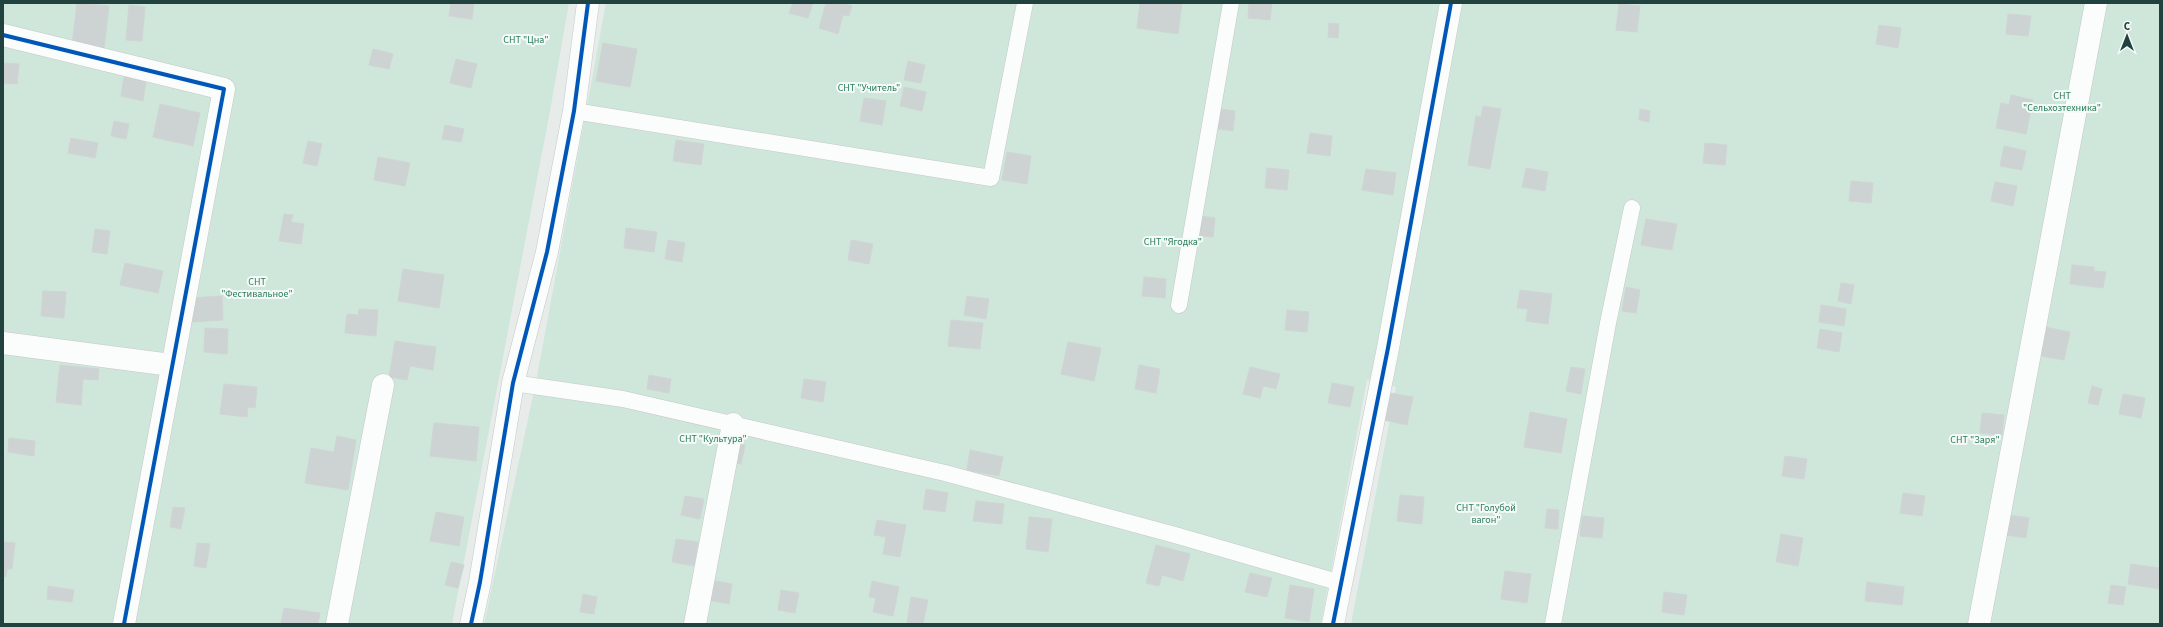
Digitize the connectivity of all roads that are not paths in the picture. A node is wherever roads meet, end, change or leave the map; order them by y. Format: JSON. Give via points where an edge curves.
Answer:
{"nodes":[{"id":1,"x":588,"y":3,"type":"edge"},
{"id":2,"x":1025,"y":3,"type":"edge"},
{"id":3,"x":1231,"y":3,"type":"edge"},
{"id":4,"x":1451,"y":3,"type":"edge"},
{"id":5,"x":2096,"y":3,"type":"edge"},
{"id":6,"x":3,"y":35,"type":"edge"},
{"id":7,"x":574,"y":111,"type":"junction"},
{"id":8,"x":1632,"y":208,"type":"dead end"},
{"id":9,"x":1179,"y":305,"type":"dead end"},
{"id":10,"x":3,"y":343,"type":"edge"},
{"id":11,"x":171,"y":366,"type":"junction"},
{"id":12,"x":513,"y":383,"type":"junction"},
{"id":13,"x":383,"y":385,"type":"dead end"},
{"id":14,"x":733,"y":424,"type":"junction"},
{"id":15,"x":1341,"y":583,"type":"junction"},
{"id":16,"x":124,"y":624,"type":"edge"},
{"id":17,"x":338,"y":624,"type":"edge"},
{"id":18,"x":471,"y":624,"type":"edge"},
{"id":19,"x":695,"y":624,"type":"edge"},
{"id":20,"x":1333,"y":624,"type":"edge"},
{"id":21,"x":1553,"y":624,"type":"edge"},
{"id":22,"x":1978,"y":624,"type":"edge"}],
"edges":[{"from":1,"to":7,"type":"street"},
{"from":2,"to":7,"type":"lane","via":[[991,178]]},
{"from":3,"to":9,"type":"lane"},
{"from":4,"to":15,"type":"street","via":[[1390,340]]},
{"from":5,"to":22,"type":"street"},
{"from":6,"to":11,"type":"street","via":[[224,89]]},
{"from":7,"to":12,"type":"street","via":[[547,252]]},
{"from":8,"to":21,"type":"lane","via":[[1606,330]]},
{"from":10,"to":11,"type":"street"},
{"from":11,"to":16,"type":"street"},
{"from":12,"to":14,"type":"lane","via":[[623,399]]},
{"from":12,"to":18,"type":"street"},
{"from":13,"to":17,"type":"street"},
{"from":14,"to":15,"type":"lane","via":[[945,473]]},
{"from":14,"to":19,"type":"street"},
{"from":15,"to":20,"type":"street"}]}
